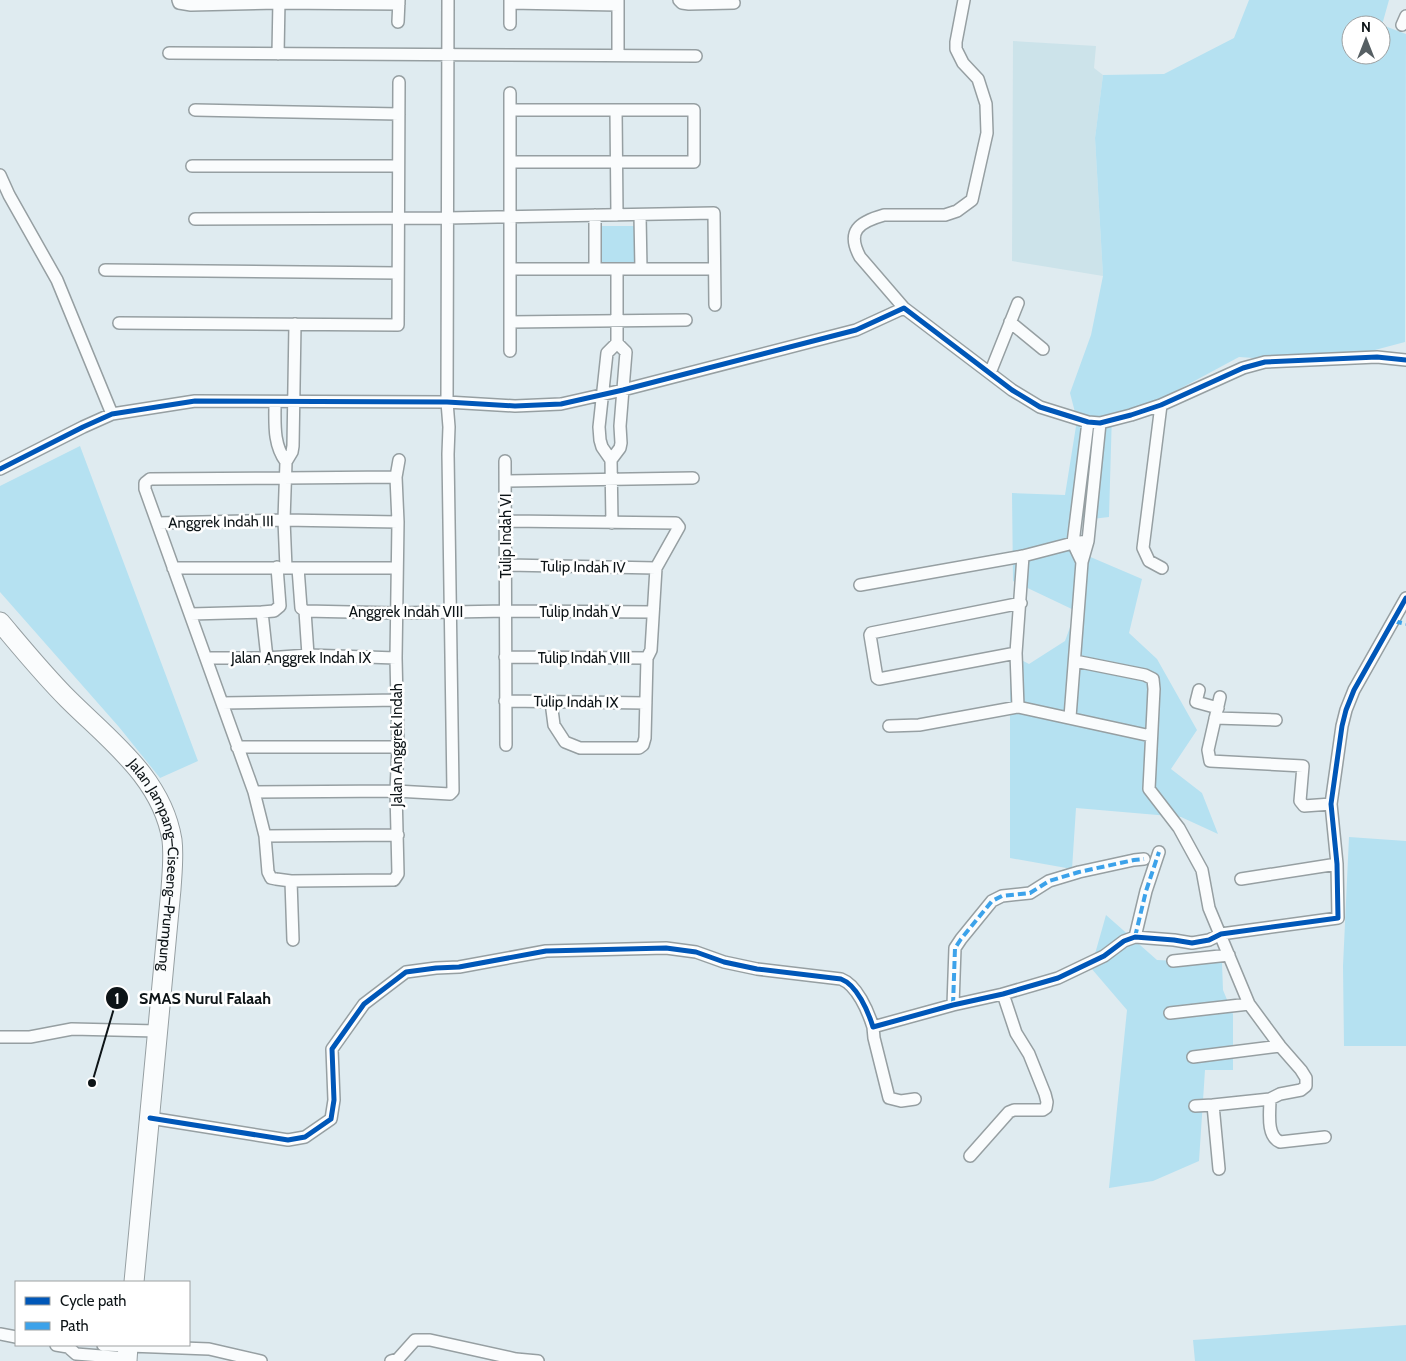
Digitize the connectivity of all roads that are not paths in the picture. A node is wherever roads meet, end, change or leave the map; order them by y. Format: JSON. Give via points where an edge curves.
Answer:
{"nodes":[{"id":1,"x":178,"y":0,"type":"edge"},
{"id":2,"x":448,"y":0,"type":"edge"},
{"id":3,"x":679,"y":0,"type":"edge"},
{"id":4,"x":964,"y":0,"type":"edge"},
{"id":5,"x":510,"y":1,"type":"edge"},
{"id":6,"x":278,"y":2,"type":"edge"},
{"id":7,"x":399,"y":2,"type":"edge"},
{"id":8,"x":618,"y":2,"type":"edge"},
{"id":9,"x":734,"y":3,"type":"dead end"},
{"id":10,"x":398,"y":22,"type":"dead end"},
{"id":11,"x":510,"y":24,"type":"dead end"},
{"id":12,"x":170,"y":53,"type":"dead end"},
{"id":13,"x":278,"y":54,"type":"junction"},
{"id":14,"x":448,"y":55,"type":"junction"},
{"id":15,"x":618,"y":55,"type":"junction"},
{"id":16,"x":696,"y":56,"type":"dead end"},
{"id":17,"x":398,"y":82,"type":"dead end"},
{"id":18,"x":510,"y":93,"type":"dead end"},
{"id":19,"x":195,"y":110,"type":"dead end"},
{"id":20,"x":510,"y":110,"type":"junction"},
{"id":21,"x":616,"y":110,"type":"junction"},
{"id":22,"x":398,"y":114,"type":"junction"},
{"id":23,"x":510,"y":162,"type":"junction"},
{"id":24,"x":617,"y":162,"type":"junction"},
{"id":25,"x":192,"y":166,"type":"dead end"},
{"id":26,"x":398,"y":166,"type":"junction"},
{"id":27,"x":0,"y":175,"type":"edge"},
{"id":28,"x":617,"y":215,"type":"junction"},
{"id":29,"x":640,"y":215,"type":"junction"},
{"id":30,"x":595,"y":216,"type":"junction"},
{"id":31,"x":510,"y":217,"type":"junction"},
{"id":32,"x":398,"y":218,"type":"junction"},
{"id":33,"x":447,"y":218,"type":"junction"},
{"id":34,"x":195,"y":219,"type":"dead end"},
{"id":35,"x":510,"y":269,"type":"junction"},
{"id":36,"x":595,"y":269,"type":"junction"},
{"id":37,"x":617,"y":269,"type":"junction"},
{"id":38,"x":641,"y":269,"type":"junction"},
{"id":39,"x":714,"y":269,"type":"junction"},
{"id":40,"x":105,"y":270,"type":"dead end"},
{"id":41,"x":398,"y":273,"type":"junction"},
{"id":42,"x":1018,"y":303,"type":"dead end"},
{"id":43,"x":715,"y":305,"type":"dead end"},
{"id":44,"x":904,"y":308,"type":"junction"},
{"id":45,"x":686,"y":320,"type":"dead end"},
{"id":46,"x":617,"y":321,"type":"junction"},
{"id":47,"x":510,"y":322,"type":"junction"},
{"id":48,"x":1010,"y":322,"type":"junction"},
{"id":49,"x":119,"y":323,"type":"dead end"},
{"id":50,"x":295,"y":324,"type":"junction"},
{"id":51,"x":617,"y":343,"type":"junction"},
{"id":52,"x":1043,"y":350,"type":"dead end"},
{"id":53,"x":510,"y":351,"type":"dead end"},
{"id":54,"x":1406,"y":360,"type":"edge"},
{"id":55,"x":990,"y":373,"type":"junction"},
{"id":56,"x":623,"y":390,"type":"junction"},
{"id":57,"x":603,"y":395,"type":"junction"},
{"id":58,"x":275,"y":402,"type":"junction"},
{"id":59,"x":447,"y":402,"type":"junction"},
{"id":60,"x":294,"y":403,"type":"junction"},
{"id":61,"x":1161,"y":405,"type":"junction"},
{"id":62,"x":107,"y":416,"type":"junction"},
{"id":63,"x":1094,"y":423,"type":"junction"},
{"id":64,"x":399,"y":460,"type":"dead end"},
{"id":65,"x":611,"y":460,"type":"junction"},
{"id":66,"x":505,"y":461,"type":"dead end"},
{"id":67,"x":286,"y":462,"type":"junction"},
{"id":68,"x":0,"y":470,"type":"edge"},
{"id":69,"x":285,"y":477,"type":"junction"},
{"id":70,"x":396,"y":477,"type":"junction"},
{"id":71,"x":693,"y":478,"type":"dead end"},
{"id":72,"x":611,"y":480,"type":"junction"},
{"id":73,"x":506,"y":481,"type":"junction"},
{"id":74,"x":284,"y":520,"type":"junction"},
{"id":75,"x":506,"y":521,"type":"junction"},
{"id":76,"x":398,"y":522,"type":"junction"},
{"id":77,"x":612,"y":522,"type":"junction"},
{"id":78,"x":158,"y":524,"type":"junction"},
{"id":79,"x":1088,"y":541,"type":"junction"},
{"id":80,"x":1073,"y":543,"type":"junction"},
{"id":81,"x":1024,"y":556,"type":"junction"},
{"id":82,"x":1082,"y":562,"type":"junction"},
{"id":83,"x":505,"y":565,"type":"junction"},
{"id":84,"x":658,"y":566,"type":"junction"},
{"id":85,"x":281,"y":567,"type":"junction"},
{"id":86,"x":173,"y":568,"type":"junction"},
{"id":87,"x":298,"y":568,"type":"junction"},
{"id":88,"x":396,"y":568,"type":"junction"},
{"id":89,"x":1162,"y":568,"type":"dead end"},
{"id":90,"x":860,"y":585,"type":"dead end"},
{"id":91,"x":1406,"y":598,"type":"edge"},
{"id":92,"x":1021,"y":603,"type":"junction"},
{"id":93,"x":305,"y":611,"type":"junction"},
{"id":94,"x":507,"y":611,"type":"junction"},
{"id":95,"x":262,"y":612,"type":"junction"},
{"id":96,"x":450,"y":612,"type":"junction"},
{"id":97,"x":653,"y":612,"type":"junction"},
{"id":98,"x":396,"y":613,"type":"junction"},
{"id":99,"x":191,"y":614,"type":"junction"},
{"id":100,"x":1394,"y":621,"type":"junction"},
{"id":101,"x":0,"y":622,"type":"edge"},
{"id":102,"x":1406,"y":624,"type":"edge"},
{"id":103,"x":1016,"y":653,"type":"junction"},
{"id":104,"x":308,"y":655,"type":"junction"},
{"id":105,"x":206,"y":658,"type":"junction"},
{"id":106,"x":267,"y":658,"type":"junction"},
{"id":107,"x":396,"y":658,"type":"junction"},
{"id":108,"x":505,"y":658,"type":"junction"},
{"id":109,"x":647,"y":658,"type":"junction"},
{"id":110,"x":1075,"y":661,"type":"junction"},
{"id":111,"x":1199,"y":690,"type":"dead end"},
{"id":112,"x":397,"y":700,"type":"junction"},
{"id":113,"x":505,"y":700,"type":"junction"},
{"id":114,"x":551,"y":702,"type":"junction"},
{"id":115,"x":222,"y":703,"type":"junction"},
{"id":116,"x":646,"y":703,"type":"junction"},
{"id":117,"x":1018,"y":707,"type":"junction"},
{"id":118,"x":1218,"y":707,"type":"junction"},
{"id":119,"x":1070,"y":718,"type":"junction"},
{"id":120,"x":1276,"y":720,"type":"dead end"},
{"id":121,"x":889,"y":726,"type":"dead end"},
{"id":122,"x":1151,"y":736,"type":"junction"},
{"id":123,"x":506,"y":745,"type":"dead end"},
{"id":124,"x":237,"y":747,"type":"junction"},
{"id":125,"x":398,"y":747,"type":"junction"},
{"id":126,"x":396,"y":791,"type":"junction"},
{"id":127,"x":254,"y":792,"type":"junction"},
{"id":128,"x":1331,"y":804,"type":"junction"},
{"id":129,"x":398,"y":834,"type":"junction"},
{"id":130,"x":265,"y":836,"type":"junction"},
{"id":131,"x":1159,"y":852,"type":"dead end"},
{"id":132,"x":1144,"y":859,"type":"dead end"},
{"id":133,"x":1337,"y":864,"type":"junction"},
{"id":134,"x":1241,"y":879,"type":"dead end"},
{"id":135,"x":291,"y":881,"type":"junction"},
{"id":136,"x":1221,"y":934,"type":"junction"},
{"id":137,"x":1135,"y":937,"type":"junction"},
{"id":138,"x":293,"y":940,"type":"dead end"},
{"id":139,"x":1229,"y":955,"type":"junction"},
{"id":140,"x":1173,"y":961,"type":"dead end"},
{"id":141,"x":1003,"y":994,"type":"junction"},
{"id":142,"x":1249,"y":1004,"type":"junction"},
{"id":143,"x":953,"y":1005,"type":"junction"},
{"id":144,"x":1170,"y":1013,"type":"dead end"},
{"id":145,"x":873,"y":1027,"type":"junction"},
{"id":146,"x":157,"y":1031,"type":"junction"},
{"id":147,"x":0,"y":1037,"type":"edge"},
{"id":148,"x":1280,"y":1046,"type":"junction"},
{"id":149,"x":1193,"y":1057,"type":"dead end"},
{"id":150,"x":915,"y":1099,"type":"dead end"},
{"id":151,"x":1270,"y":1099,"type":"junction"},
{"id":152,"x":1213,"y":1104,"type":"junction"},
{"id":153,"x":1196,"y":1106,"type":"dead end"},
{"id":154,"x":150,"y":1118,"type":"junction"},
{"id":155,"x":1325,"y":1137,"type":"dead end"},
{"id":156,"x":970,"y":1156,"type":"dead end"},
{"id":157,"x":1219,"y":1169,"type":"dead end"},
{"id":158,"x":134,"y":1281,"type":"edge"},
{"id":159,"x":0,"y":1334,"type":"edge"},
{"id":160,"x":15,"y":1337,"type":"edge"},
{"id":161,"x":71,"y":1346,"type":"edge"},
{"id":162,"x":106,"y":1346,"type":"edge"},
{"id":163,"x":128,"y":1353,"type":"edge"},
{"id":164,"x":261,"y":1361,"type":"edge"},
{"id":165,"x":391,"y":1361,"type":"edge"},
{"id":166,"x":538,"y":1361,"type":"edge"}],
"edges":[{"from":1,"to":6,"type":"street","via":[[191,5]]},
{"from":2,"to":14,"type":"street"},
{"from":3,"to":9,"type":"street","via":[[689,4]]},
{"from":4,"to":44,"type":"street","via":[[956,49],[963,63],[978,79],[986,104],[987,134],[972,200],[945,215],[875,218],[857,229],[853,238],[860,257]]},
{"from":5,"to":8,"type":"street"},
{"from":5,"to":11,"type":"street"},
{"from":6,"to":7,"type":"street"},
{"from":6,"to":13,"type":"street"},
{"from":7,"to":10,"type":"street"},
{"from":8,"to":15,"type":"street"},
{"from":12,"to":13,"type":"street"},
{"from":13,"to":14,"type":"street"},
{"from":14,"to":15,"type":"street"},
{"from":14,"to":33,"type":"street"},
{"from":15,"to":16,"type":"street"},
{"from":17,"to":22,"type":"street"},
{"from":18,"to":20,"type":"street"},
{"from":19,"to":22,"type":"street"},
{"from":20,"to":21,"type":"street"},
{"from":20,"to":23,"type":"street"},
{"from":21,"to":24,"type":"street"},
{"from":21,"to":24,"type":"street","via":[[694,110],[694,162]]},
{"from":22,"to":26,"type":"street"},
{"from":23,"to":24,"type":"street"},
{"from":23,"to":31,"type":"street"},
{"from":24,"to":28,"type":"street"},
{"from":25,"to":26,"type":"street"},
{"from":26,"to":32,"type":"street"},
{"from":27,"to":62,"type":"street","via":[[57,280]]},
{"from":28,"to":29,"type":"street"},
{"from":28,"to":30,"type":"street"},
{"from":29,"to":38,"type":"street"},
{"from":29,"to":39,"type":"street","via":[[714,213]]},
{"from":30,"to":31,"type":"street"},
{"from":30,"to":36,"type":"street"},
{"from":31,"to":33,"type":"street"},
{"from":31,"to":35,"type":"street"},
{"from":32,"to":33,"type":"street"},
{"from":32,"to":34,"type":"street"},
{"from":32,"to":41,"type":"street"},
{"from":33,"to":59,"type":"street"},
{"from":35,"to":36,"type":"street"},
{"from":35,"to":47,"type":"street"},
{"from":36,"to":37,"type":"street"},
{"from":37,"to":38,"type":"street"},
{"from":37,"to":46,"type":"street"},
{"from":38,"to":39,"type":"street"},
{"from":39,"to":43,"type":"street"},
{"from":40,"to":41,"type":"street"},
{"from":41,"to":50,"type":"street","via":[[398,325]]},
{"from":42,"to":48,"type":"street"},
{"from":44,"to":55,"type":"street"},
{"from":44,"to":56,"type":"street","via":[[856,330]]},
{"from":45,"to":46,"type":"street"},
{"from":46,"to":47,"type":"street"},
{"from":46,"to":51,"type":"street"},
{"from":47,"to":53,"type":"street"},
{"from":48,"to":52,"type":"street"},
{"from":48,"to":55,"type":"street"},
{"from":49,"to":50,"type":"street"},
{"from":50,"to":60,"type":"street"},
{"from":51,"to":56,"type":"street","via":[[626,352]]},
{"from":51,"to":57,"type":"street","via":[[608,353]]},
{"from":54,"to":61,"type":"street","via":[[1378,357],[1265,362],[1243,368]]},
{"from":55,"to":63,"type":"street","via":[[1040,407]]},
{"from":56,"to":57,"type":"street"},
{"from":56,"to":65,"type":"street","via":[[621,443]]},
{"from":57,"to":59,"type":"street","via":[[561,404],[515,406]]},
{"from":57,"to":65,"type":"street","via":[[600,440]]},
{"from":58,"to":60,"type":"street"},
{"from":58,"to":62,"type":"street","via":[[195,401]]},
{"from":58,"to":67,"type":"street","via":[[276,439]]},
{"from":59,"to":60,"type":"street"},
{"from":59,"to":96,"type":"street"},
{"from":60,"to":67,"type":"street","via":[[293,446]]},
{"from":61,"to":63,"type":"street"},
{"from":61,"to":89,"type":"street","via":[[1143,548],[1149,561]]},
{"from":62,"to":68,"type":"street"},
{"from":63,"to":79,"type":"street"},
{"from":63,"to":80,"type":"street"},
{"from":64,"to":70,"type":"street","name":"Jalan Anggrek Indah"},
{"from":65,"to":72,"type":"street"},
{"from":66,"to":73,"type":"street","name":"Tulip Indah VI"},
{"from":67,"to":69,"type":"street"},
{"from":69,"to":70,"type":"street"},
{"from":69,"to":74,"type":"street"},
{"from":69,"to":78,"type":"street","via":[[150,479],[145,483],[145,489]]},
{"from":70,"to":76,"type":"street","name":"Jalan Anggrek Indah"},
{"from":71,"to":72,"type":"street"},
{"from":72,"to":73,"type":"street"},
{"from":72,"to":77,"type":"street"},
{"from":73,"to":75,"type":"street","name":"Tulip Indah VI"},
{"from":74,"to":76,"type":"street","name":"Anggrek Indah III"},
{"from":74,"to":78,"type":"street","name":"Anggrek Indah III"},
{"from":74,"to":85,"type":"street"},
{"from":75,"to":77,"type":"street"},
{"from":75,"to":83,"type":"street","name":"Tulip Indah VI"},
{"from":76,"to":88,"type":"street","name":"Jalan Anggrek Indah"},
{"from":77,"to":84,"type":"street","via":[[678,524],[679,529]]},
{"from":78,"to":86,"type":"street"},
{"from":79,"to":80,"type":"street"},
{"from":79,"to":82,"type":"street"},
{"from":80,"to":81,"type":"street"},
{"from":80,"to":82,"type":"street"},
{"from":81,"to":90,"type":"street"},
{"from":81,"to":92,"type":"street"},
{"from":82,"to":110,"type":"street"},
{"from":83,"to":84,"type":"street","name":"Tulip Indah IV"},
{"from":83,"to":94,"type":"street","name":"Tulip Indah VI"},
{"from":84,"to":97,"type":"street","name":"Tulip Indah VIII"},
{"from":85,"to":86,"type":"street"},
{"from":85,"to":87,"type":"street"},
{"from":85,"to":95,"type":"street","via":[[280,606],[274,611]]},
{"from":86,"to":99,"type":"street"},
{"from":87,"to":88,"type":"street"},
{"from":87,"to":93,"type":"street","via":[[301,608]]},
{"from":88,"to":98,"type":"street","name":"Jalan Anggrek Indah"},
{"from":91,"to":100,"type":"street"},
{"from":92,"to":103,"type":"street"},
{"from":92,"to":103,"type":"street","via":[[870,635],[879,679]]},
{"from":93,"to":98,"type":"street","name":"Anggrek Indah VIII"},
{"from":93,"to":104,"type":"street"},
{"from":94,"to":96,"type":"street","name":"Anggrek Indah VIII"},
{"from":94,"to":97,"type":"street","name":"Tulip Indah V"},
{"from":94,"to":108,"type":"street","name":"Tulip Indah VI"},
{"from":95,"to":99,"type":"street"},
{"from":95,"to":106,"type":"street"},
{"from":96,"to":98,"type":"street","name":"Anggrek Indah VIII"},
{"from":96,"to":126,"type":"street","via":[[453,791],[450,794]]},
{"from":97,"to":109,"type":"street","name":"Tulip Indah VIII","via":[[651,650]]},
{"from":98,"to":107,"type":"street","name":"Jalan Anggrek Indah"},
{"from":99,"to":105,"type":"street"},
{"from":100,"to":102,"type":"street"},
{"from":100,"to":128,"type":"street","via":[[1346,710]]},
{"from":101,"to":146,"type":"main road","name":"Jalan Jampang–Ciseeng–Prumpung","via":[[67,698],[139,769],[164,812],[172,839],[172,862]]},
{"from":103,"to":117,"type":"street"},
{"from":104,"to":106,"type":"street","name":"Jalan Anggrek Indah IX"},
{"from":104,"to":107,"type":"street","name":"Jalan Anggrek Indah IX"},
{"from":105,"to":106,"type":"street","name":"Jalan Anggrek Indah IX"},
{"from":105,"to":115,"type":"street"},
{"from":107,"to":112,"type":"street","name":"Jalan Anggrek Indah"},
{"from":108,"to":109,"type":"street","name":"Tulip Indah VIII"},
{"from":108,"to":113,"type":"street","name":"Tulip Indah VI"},
{"from":109,"to":116,"type":"street"},
{"from":110,"to":119,"type":"street"},
{"from":110,"to":122,"type":"street","via":[[1145,675],[1152,680]]},
{"from":111,"to":118,"type":"street","via":[[1196,702]]},
{"from":112,"to":115,"type":"street"},
{"from":112,"to":125,"type":"street","name":"Jalan Anggrek Indah"},
{"from":113,"to":114,"type":"street","name":"Tulip Indah IX"},
{"from":113,"to":123,"type":"street","name":"Tulip Indah VI"},
{"from":114,"to":116,"type":"street","name":"Tulip Indah IX"},
{"from":114,"to":116,"type":"street","via":[[554,725],[565,742],[580,748],[638,748],[643,745]]},
{"from":115,"to":124,"type":"street"},
{"from":117,"to":119,"type":"street"},
{"from":117,"to":121,"type":"street","via":[[919,725]]},
{"from":118,"to":120,"type":"street"},
{"from":118,"to":128,"type":"street","via":[[1208,750],[1210,761],[1303,766],[1300,801],[1304,806]]},
{"from":119,"to":122,"type":"street"},
{"from":122,"to":136,"type":"street","via":[[1149,789],[1180,828],[1202,870],[1209,908]]},
{"from":124,"to":125,"type":"street"},
{"from":124,"to":127,"type":"street"},
{"from":125,"to":126,"type":"street","name":"Jalan Anggrek Indah"},
{"from":126,"to":127,"type":"street"},
{"from":126,"to":129,"type":"street","name":"Jalan Anggrek Indah"},
{"from":127,"to":130,"type":"street"},
{"from":128,"to":133,"type":"street"},
{"from":129,"to":130,"type":"street"},
{"from":129,"to":135,"type":"street","name":"Jalan Anggrek Indah","via":[[398,870],[394,880]]},
{"from":130,"to":135,"type":"street","via":[[270,875],[276,880]]},
{"from":131,"to":137,"type":"street"},
{"from":132,"to":143,"type":"street","via":[[1079,872],[1049,881],[1030,893],[1002,896],[992,901],[956,948]]},
{"from":133,"to":134,"type":"street"},
{"from":133,"to":136,"type":"street","via":[[1338,918]]},
{"from":135,"to":138,"type":"street"},
{"from":136,"to":137,"type":"street","via":[[1192,943]]},
{"from":136,"to":139,"type":"street"},
{"from":137,"to":141,"type":"street","via":[[1058,978]]},
{"from":139,"to":140,"type":"street"},
{"from":139,"to":142,"type":"street"},
{"from":141,"to":143,"type":"street"},
{"from":141,"to":156,"type":"street","via":[[1016,1033],[1030,1054],[1045,1094],[1046,1108],[1009,1112]]},
{"from":142,"to":144,"type":"street"},
{"from":142,"to":148,"type":"street"},
{"from":143,"to":145,"type":"street"},
{"from":145,"to":150,"type":"street","via":[[889,1098],[901,1101]]},
{"from":145,"to":154,"type":"street","via":[[855,989],[841,979],[756,969],[696,952],[666,948],[546,951],[459,967],[406,972],[364,1004],[332,1049],[334,1100],[331,1119],[305,1138],[288,1140]]},
{"from":146,"to":147,"type":"street","via":[[72,1029],[30,1037]]},
{"from":146,"to":154,"type":"main road","name":"Jalan Jampang–Ciseeng–Prumpung"},
{"from":148,"to":149,"type":"street"},
{"from":148,"to":151,"type":"street","via":[[1306,1078],[1306,1086]]},
{"from":151,"to":152,"type":"street"},
{"from":151,"to":155,"type":"street","via":[[1274,1139],[1280,1142]]},
{"from":152,"to":153,"type":"street"},
{"from":152,"to":157,"type":"street"},
{"from":154,"to":158,"type":"main road","name":"Jalan Jampang–Ciseeng–Prumpung"},
{"from":159,"to":160,"type":"street"},
{"from":161,"to":163,"type":"street","via":[[76,1354]]},
{"from":162,"to":163,"type":"street"},
{"from":163,"to":164,"type":"street","via":[[209,1350]]},
{"from":165,"to":166,"type":"street","via":[[398,1359],[415,1340],[422,1339]]}]}
